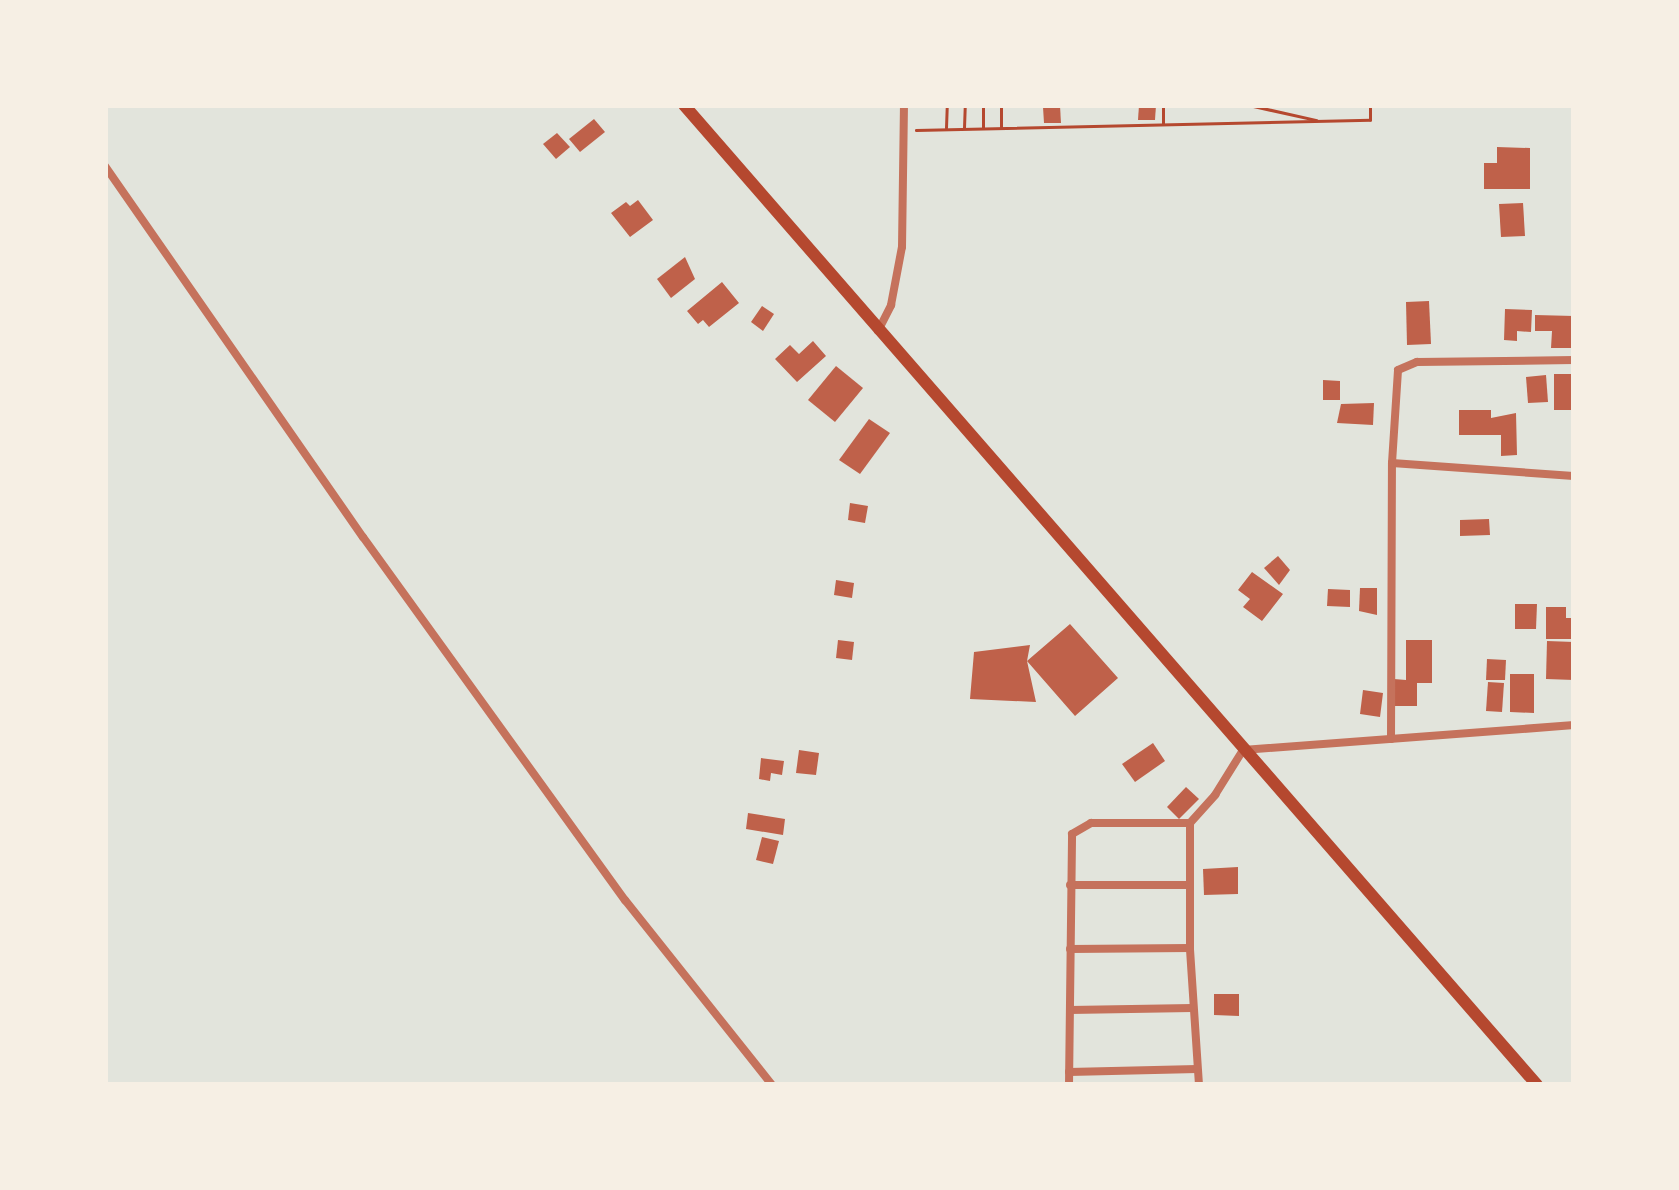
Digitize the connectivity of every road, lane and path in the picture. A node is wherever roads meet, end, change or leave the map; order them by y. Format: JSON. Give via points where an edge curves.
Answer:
{"nodes":[{"id":1,"x":684,"y":105,"type":"edge"},
{"id":2,"x":904,"y":105,"type":"edge"},
{"id":3,"x":946,"y":105,"type":"edge"},
{"id":4,"x":965,"y":105,"type":"edge"},
{"id":5,"x":984,"y":105,"type":"edge"},
{"id":6,"x":1001,"y":105,"type":"edge"},
{"id":7,"x":1164,"y":105,"type":"edge"},
{"id":8,"x":1249,"y":105,"type":"edge"},
{"id":9,"x":1281,"y":105,"type":"edge"},
{"id":10,"x":1370,"y":105,"type":"edge"},
{"id":11,"x":1281,"y":113,"type":"junction"},
{"id":12,"x":1324,"y":121,"type":"junction"},
{"id":13,"x":1164,"y":126,"type":"junction"},
{"id":14,"x":983,"y":129,"type":"junction"},
{"id":15,"x":1001,"y":129,"type":"junction"},
{"id":16,"x":904,"y":130,"type":"junction"},
{"id":17,"x":946,"y":130,"type":"junction"},
{"id":18,"x":964,"y":130,"type":"junction"},
{"id":19,"x":105,"y":166,"type":"edge"},
{"id":20,"x":878,"y":332,"type":"junction"},
{"id":21,"x":1574,"y":360,"type":"edge"},
{"id":22,"x":1392,"y":463,"type":"junction"},
{"id":23,"x":1574,"y":476,"type":"edge"},
{"id":24,"x":1574,"y":725,"type":"edge"},
{"id":25,"x":1391,"y":739,"type":"junction"},
{"id":26,"x":1243,"y":750,"type":"junction"},
{"id":27,"x":1190,"y":823,"type":"junction"},
{"id":28,"x":1070,"y":885,"type":"junction"},
{"id":29,"x":1188,"y":885,"type":"junction"},
{"id":30,"x":1190,"y":948,"type":"junction"},
{"id":31,"x":1070,"y":949,"type":"junction"},
{"id":32,"x":1192,"y":1008,"type":"junction"},
{"id":33,"x":1070,"y":1010,"type":"junction"},
{"id":34,"x":1198,"y":1068,"type":"junction"},
{"id":35,"x":1069,"y":1072,"type":"junction"},
{"id":36,"x":772,"y":1085,"type":"edge"},
{"id":37,"x":1069,"y":1085,"type":"edge"},
{"id":38,"x":1199,"y":1085,"type":"edge"},
{"id":39,"x":1537,"y":1085,"type":"edge"}],
"edges":[{"from":1,"to":20,"type":"highway"},
{"from":2,"to":16,"type":"street"},
{"from":3,"to":17,"type":"path"},
{"from":4,"to":18,"type":"path"},
{"from":5,"to":14,"type":"path"},
{"from":6,"to":15,"type":"path"},
{"from":7,"to":13,"type":"path"},
{"from":8,"to":11,"type":"path"},
{"from":9,"to":11,"type":"path"},
{"from":10,"to":12,"type":"path","via":[[1370,120]]},
{"from":11,"to":12,"type":"path"},
{"from":12,"to":13,"type":"path"},
{"from":13,"to":15,"type":"path"},
{"from":14,"to":15,"type":"path"},
{"from":14,"to":18,"type":"path"},
{"from":16,"to":17,"type":"path"},
{"from":16,"to":20,"type":"street","via":[[902,247],[891,305]]},
{"from":17,"to":18,"type":"path"},
{"from":19,"to":36,"type":"street","via":[[625,900]]},
{"from":20,"to":26,"type":"highway"},
{"from":21,"to":22,"type":"street","via":[[1406,364],[1394,386]]},
{"from":22,"to":23,"type":"street"},
{"from":22,"to":25,"type":"street"},
{"from":24,"to":25,"type":"street"},
{"from":25,"to":26,"type":"street"},
{"from":26,"to":27,"type":"street"},
{"from":26,"to":39,"type":"highway"},
{"from":27,"to":28,"type":"street","via":[[1082,824],[1072,834]]},
{"from":27,"to":29,"type":"street"},
{"from":28,"to":29,"type":"street"},
{"from":28,"to":31,"type":"street"},
{"from":29,"to":30,"type":"street"},
{"from":30,"to":31,"type":"street"},
{"from":30,"to":32,"type":"street"},
{"from":31,"to":33,"type":"street"},
{"from":32,"to":33,"type":"street"},
{"from":32,"to":34,"type":"street"},
{"from":33,"to":35,"type":"street"},
{"from":34,"to":35,"type":"street"},
{"from":34,"to":38,"type":"street"},
{"from":35,"to":37,"type":"street"}]}
